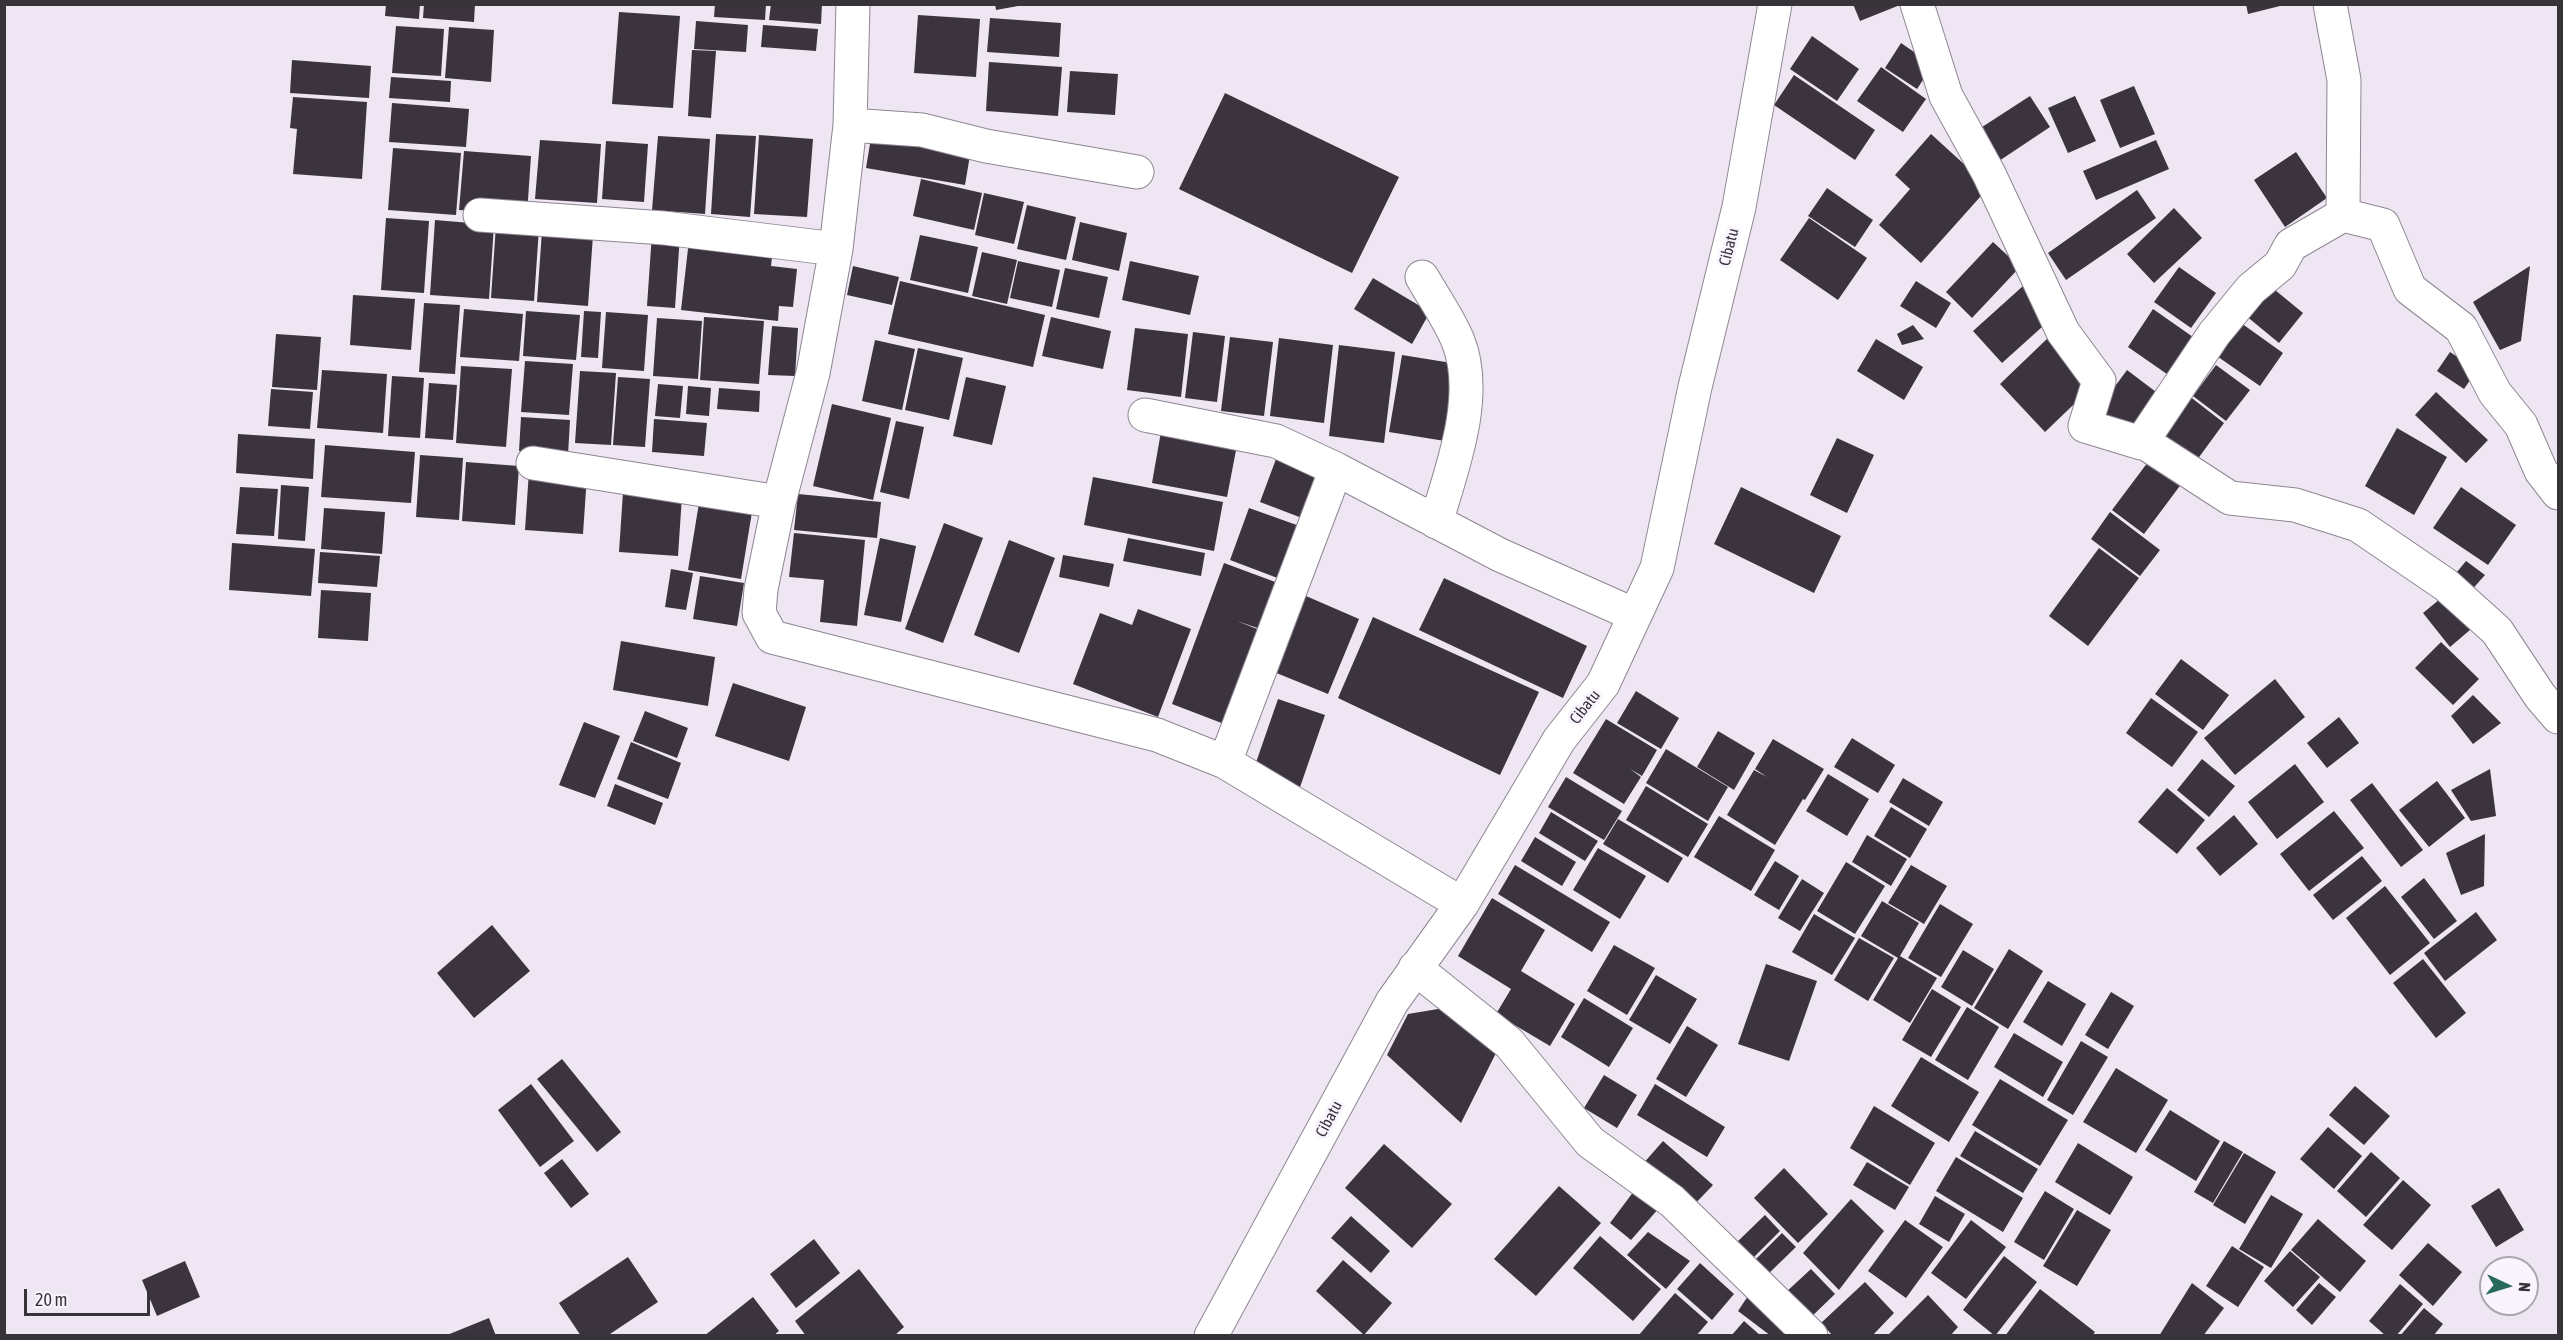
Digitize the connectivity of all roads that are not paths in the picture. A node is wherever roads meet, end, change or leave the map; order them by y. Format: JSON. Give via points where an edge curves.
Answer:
{"nodes":[{"id":1,"x":854,"y":4,"type":"edge"},
{"id":2,"x":1776,"y":4,"type":"edge"},
{"id":3,"x":1917,"y":4,"type":"edge"},
{"id":4,"x":2330,"y":4,"type":"edge"},
{"id":5,"x":850,"y":125,"type":"junction"},
{"id":6,"x":1137,"y":172,"type":"dead end"},
{"id":7,"x":480,"y":215,"type":"dead end"},
{"id":8,"x":2343,"y":215,"type":"junction"},
{"id":9,"x":836,"y":249,"type":"junction"},
{"id":10,"x":1422,"y":277,"type":"dead end"},
{"id":11,"x":1145,"y":415,"type":"dead end"},
{"id":12,"x":2142,"y":441,"type":"junction"},
{"id":13,"x":533,"y":463,"type":"dead end"},
{"id":14,"x":1336,"y":469,"type":"junction"},
{"id":15,"x":2559,"y":493,"type":"edge"},
{"id":16,"x":779,"y":502,"type":"junction"},
{"id":17,"x":1436,"y":522,"type":"junction"},
{"id":18,"x":1635,"y":615,"type":"junction"},
{"id":19,"x":2559,"y":717,"type":"edge"},
{"id":20,"x":1225,"y":762,"type":"junction"},
{"id":21,"x":1462,"y":904,"type":"junction"},
{"id":22,"x":1415,"y":968,"type":"junction"},
{"id":23,"x":1211,"y":1335,"type":"edge"},
{"id":24,"x":1811,"y":1335,"type":"edge"}],
"edges":[{"from":1,"to":5,"type":"street"},
{"from":2,"to":18,"type":"street","name":"Cibatu","via":[[1739,207],[1695,387],[1657,568]]},
{"from":3,"to":12,"type":"street","via":[[1946,96],[1989,174],[2063,332],[2099,381],[2085,426]]},
{"from":4,"to":8,"type":"street","via":[[2344,80]]},
{"from":5,"to":6,"type":"street","via":[[922,130],[986,146]]},
{"from":5,"to":9,"type":"street"},
{"from":7,"to":9,"type":"street","via":[[664,228]]},
{"from":8,"to":12,"type":"street","via":[[2291,245],[2280,265],[2251,289],[2214,334]]},
{"from":8,"to":15,"type":"street","via":[[2383,225],[2410,289],[2461,328],[2495,393],[2521,426],[2541,471]]},
{"from":9,"to":16,"type":"street","via":[[813,373]]},
{"from":10,"to":17,"type":"street","via":[[1459,343],[1466,373],[1456,458]]},
{"from":11,"to":14,"type":"street","via":[[1276,441]]},
{"from":12,"to":19,"type":"street","via":[[2230,498],[2295,505],[2358,525],[2446,585],[2497,631],[2540,696]]},
{"from":13,"to":16,"type":"street"},
{"from":14,"to":17,"type":"street"},
{"from":14,"to":20,"type":"street"},
{"from":16,"to":20,"type":"street","via":[[759,613],[772,637],[1157,735]]},
{"from":17,"to":18,"type":"street"},
{"from":18,"to":21,"type":"street","name":"Cibatu","via":[[1603,684],[1559,740]]},
{"from":20,"to":21,"type":"street"},
{"from":21,"to":22,"type":"street","name":"Cibatu"},
{"from":22,"to":23,"type":"street","name":"Cibatu","via":[[1392,1002]]},
{"from":22,"to":24,"type":"street","via":[[1509,1043],[1590,1142],[1672,1201]]}]}
